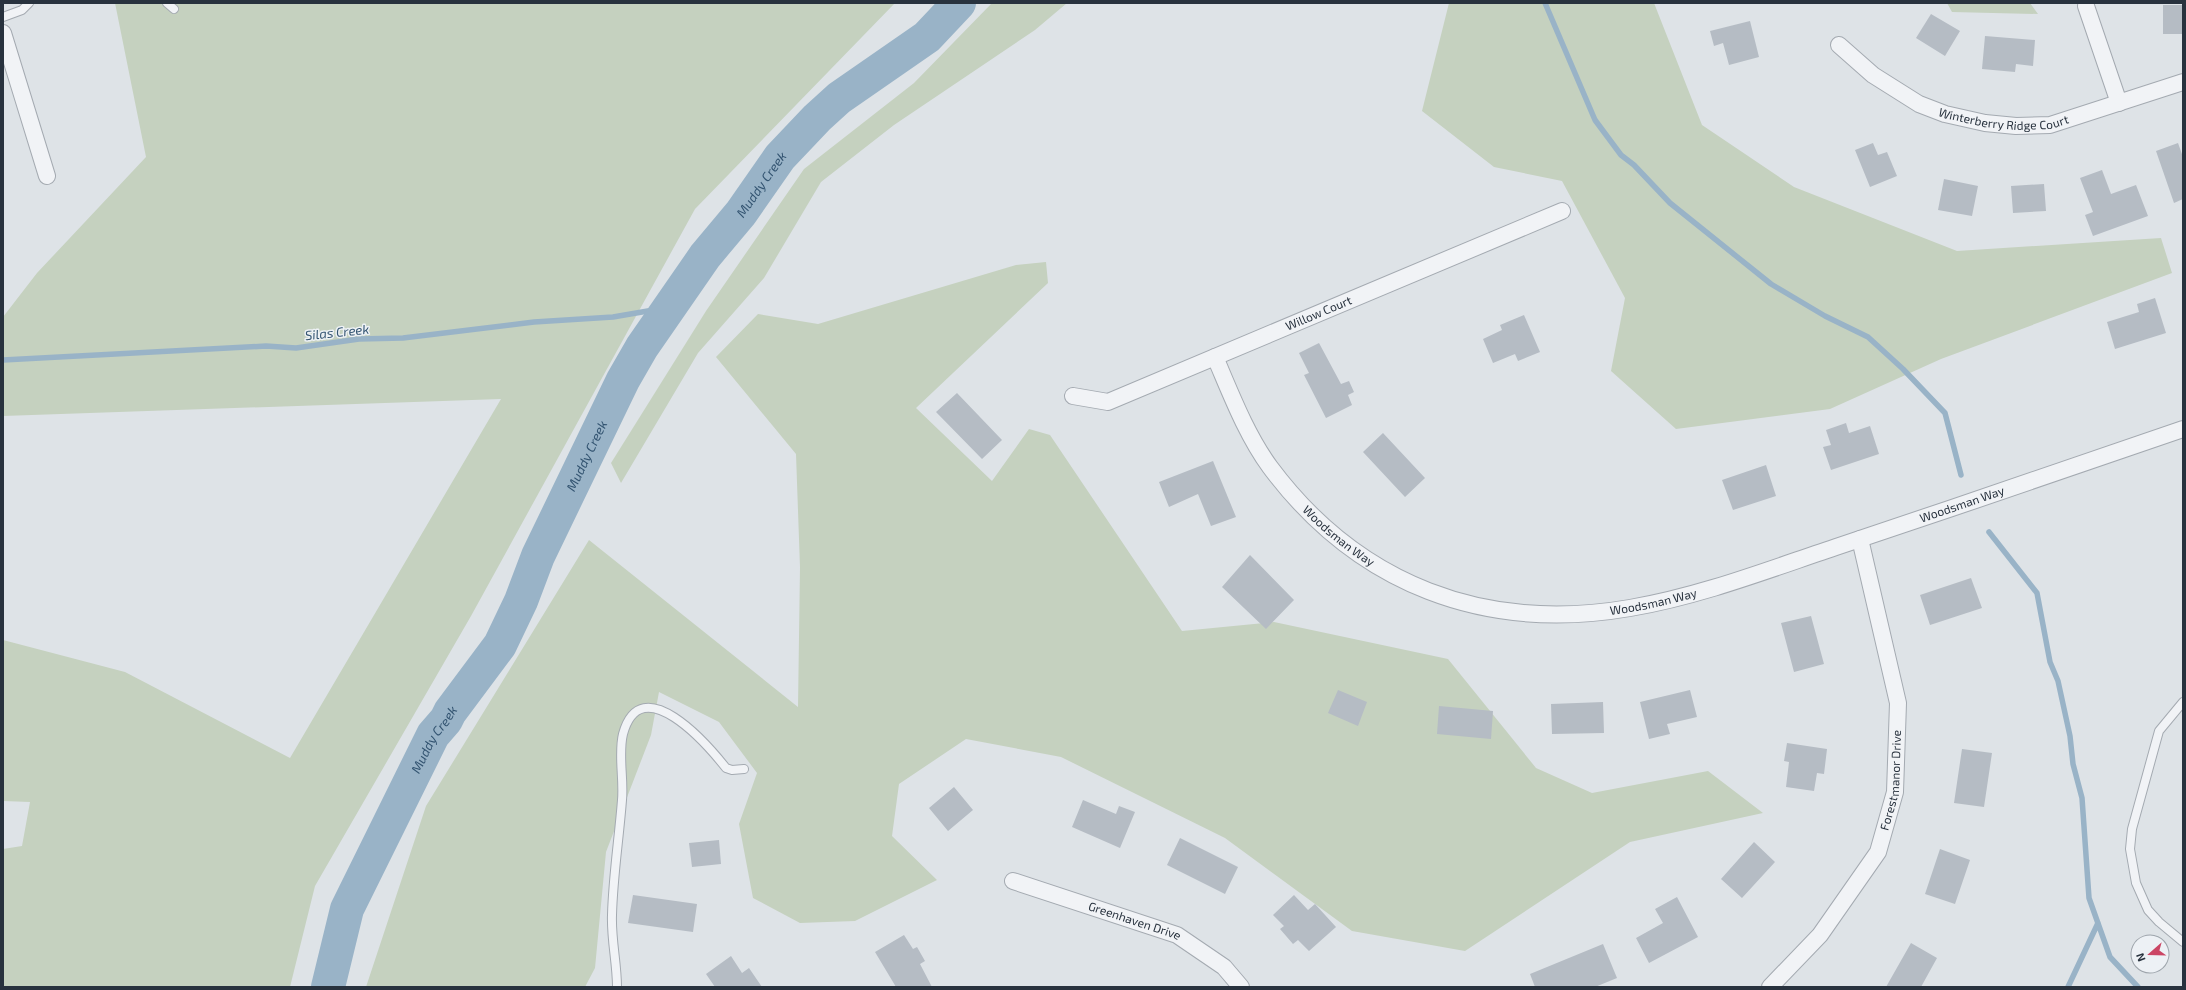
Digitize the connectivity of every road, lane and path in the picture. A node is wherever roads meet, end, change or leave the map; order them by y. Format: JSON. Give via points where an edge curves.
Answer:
{"nodes":[{"id":1,"x":29,"y":3,"type":"edge"},
{"id":2,"x":167,"y":3,"type":"edge"},
{"id":3,"x":2086,"y":6,"type":"dead end"},
{"id":4,"x":174,"y":9,"type":"dead end"},
{"id":5,"x":3,"y":17,"type":"edge"},
{"id":6,"x":3,"y":33,"type":"edge"},
{"id":7,"x":1839,"y":45,"type":"dead end"},
{"id":8,"x":2183,"y":82,"type":"edge"},
{"id":9,"x":2119,"y":103,"type":"junction"},
{"id":10,"x":47,"y":176,"type":"dead end"},
{"id":11,"x":1562,"y":211,"type":"dead end"},
{"id":12,"x":1215,"y":357,"type":"junction"},
{"id":13,"x":1073,"y":396,"type":"dead end"},
{"id":14,"x":2183,"y":429,"type":"edge"},
{"id":15,"x":1860,"y":539,"type":"junction"},
{"id":16,"x":2183,"y":702,"type":"edge"},
{"id":17,"x":744,"y":769,"type":"dead end"},
{"id":18,"x":1013,"y":881,"type":"dead end"},
{"id":19,"x":2183,"y":942,"type":"edge"},
{"id":20,"x":617,"y":987,"type":"edge"},
{"id":21,"x":1241,"y":987,"type":"edge"},
{"id":22,"x":1770,"y":987,"type":"edge"}],
"edges":[{"from":1,"to":5,"type":"lane","via":[[22,10]]},
{"from":2,"to":4,"type":"lane"},
{"from":3,"to":9,"type":"street"},
{"from":6,"to":10,"type":"street"},
{"from":7,"to":9,"type":"street","name":"Winterberry Ridge Court","via":[[1873,75],[1919,104],[1945,114],[1985,124],[2050,125]]},
{"from":8,"to":9,"type":"street","name":"Winterberry Ridge Court"},
{"from":11,"to":12,"type":"street","name":"Willow Court"},
{"from":12,"to":13,"type":"street","name":"Willow Court","via":[[1108,402]]},
{"from":12,"to":15,"type":"street","name":"Woodsman Way","via":[[1241,416],[1264,458],[1295,498],[1326,530],[1380,569],[1453,601],[1496,610],[1540,614],[1629,608],[1727,584]]},
{"from":14,"to":15,"type":"street","name":"Woodsman Way"},
{"from":15,"to":22,"type":"street","name":"Forestmanor Drive","via":[[1898,703],[1895,792],[1878,852],[1820,935]]},
{"from":16,"to":19,"type":"lane","via":[[2159,731],[2132,829],[2130,849],[2136,883],[2148,910]]},
{"from":17,"to":20,"type":"lane","via":[[726,768],[683,723],[670,714],[651,707],[640,710],[631,717],[623,735],[622,799],[614,868],[612,933]]},
{"from":18,"to":21,"type":"street","name":"Greenhaven Drive","via":[[1177,935],[1224,967]]}]}
